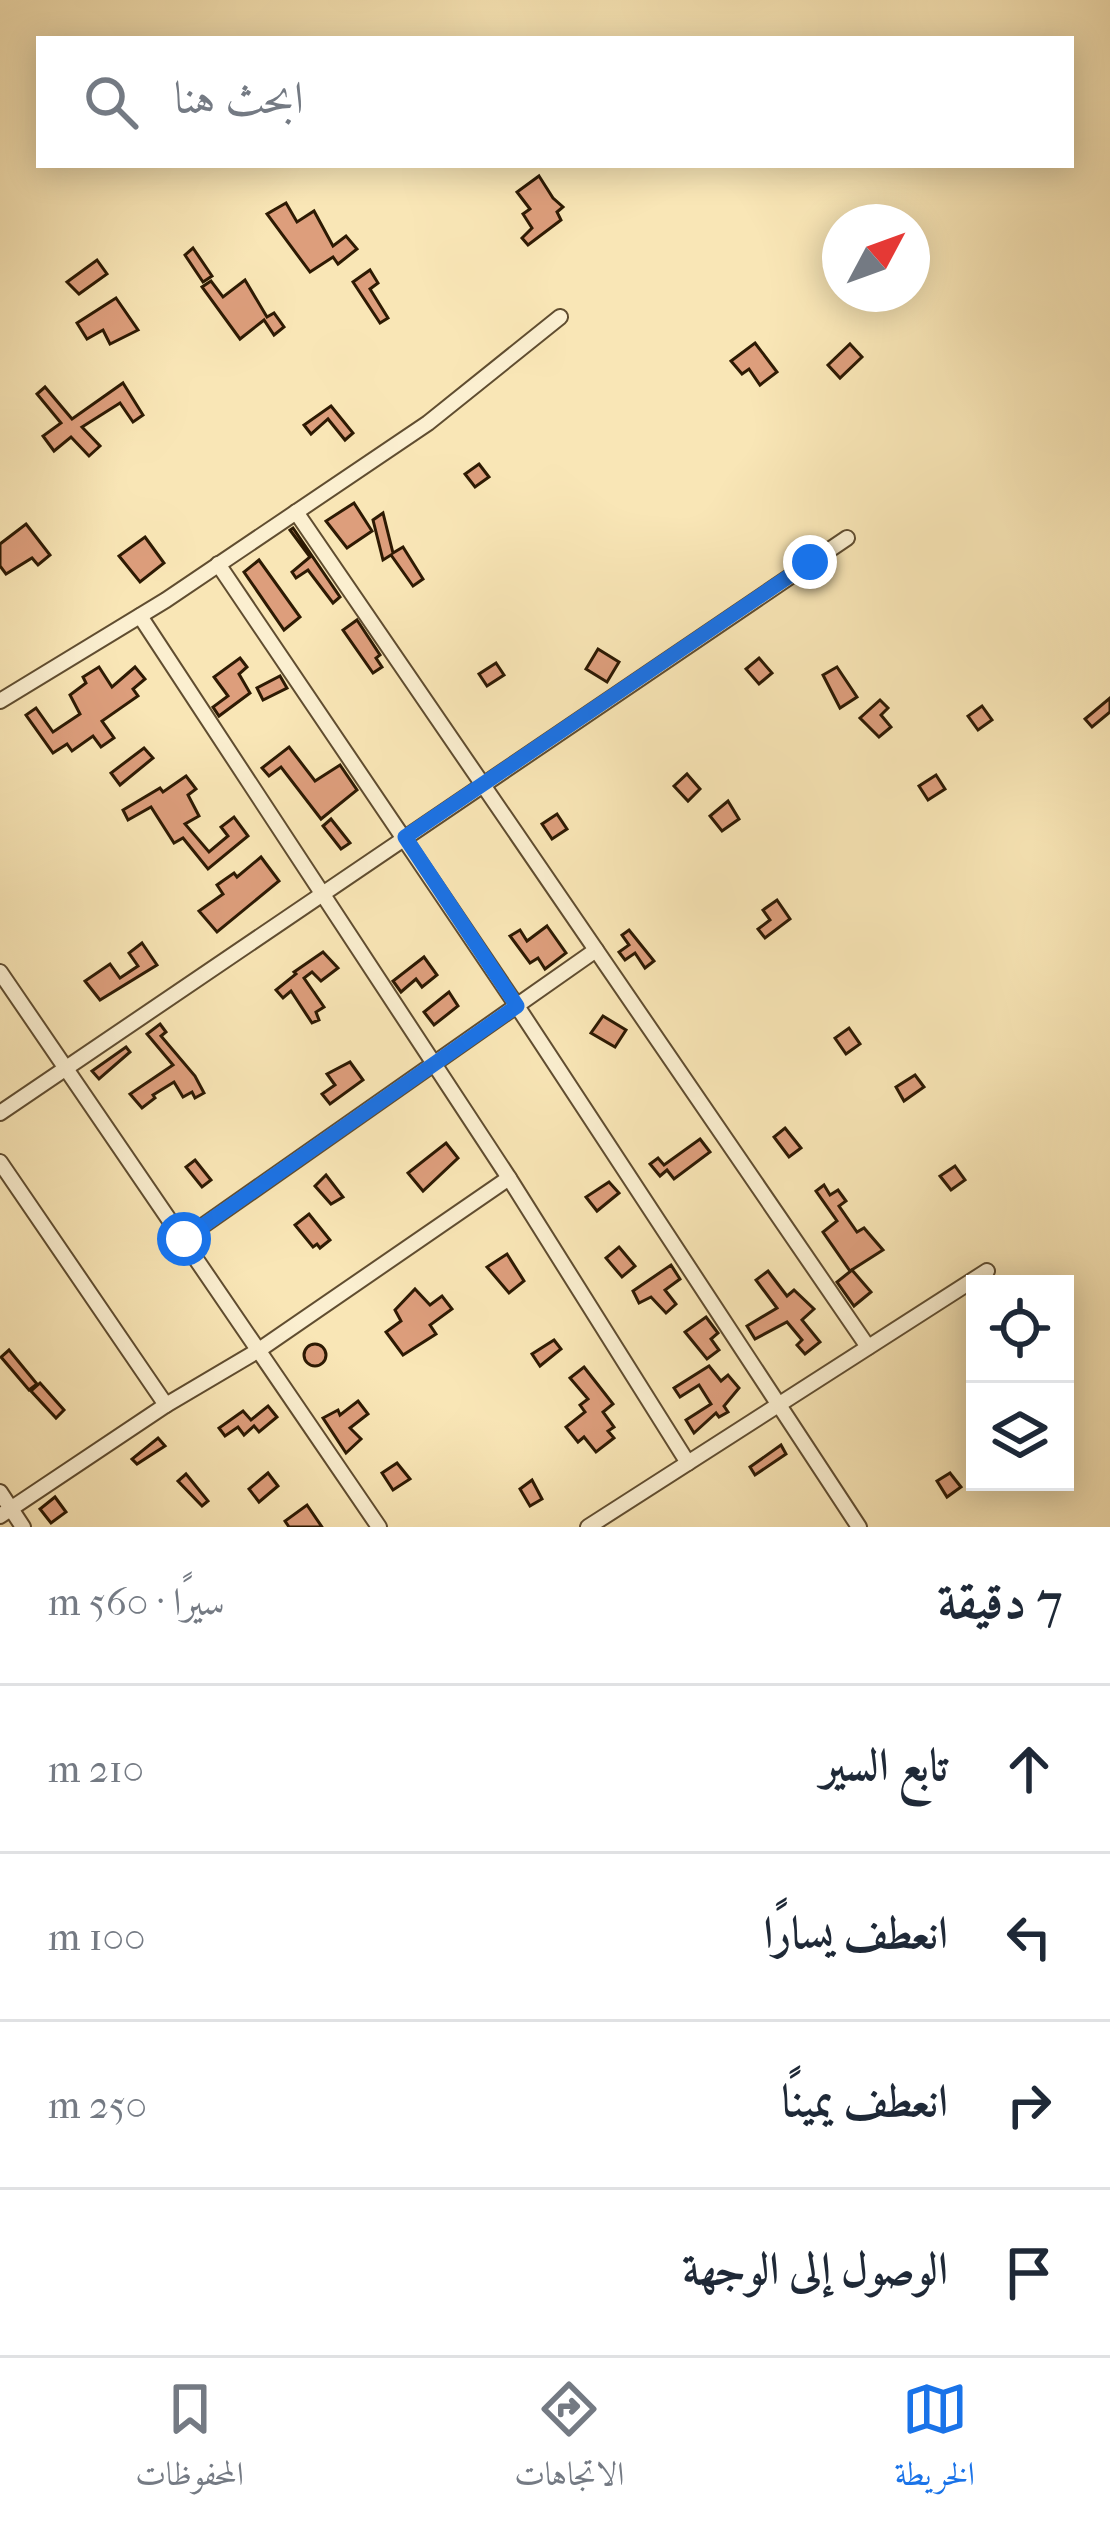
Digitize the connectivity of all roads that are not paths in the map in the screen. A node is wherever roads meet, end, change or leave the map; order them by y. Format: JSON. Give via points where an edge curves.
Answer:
{"nodes":[{"id":1,"x":560,"y":317,"type":"dead end"},
{"id":2,"x":296,"y":512,"type":"junction"},
{"id":3,"x":847,"y":538,"type":"dead end"},
{"id":4,"x":218,"y":565,"type":"junction"},
{"id":5,"x":140,"y":616,"type":"junction"},
{"id":6,"x":0,"y":701,"type":"edge"},
{"id":7,"x":482,"y":784,"type":"junction"},
{"id":8,"x":405,"y":837,"type":"junction"},
{"id":9,"x":322,"y":893,"type":"junction"},
{"id":10,"x":596,"y":950,"type":"junction"},
{"id":11,"x":0,"y":972,"type":"edge"},
{"id":12,"x":517,"y":1006,"type":"junction"},
{"id":13,"x":434,"y":1064,"type":"junction"},
{"id":14,"x":67,"y":1067,"type":"junction"},
{"id":15,"x":0,"y":1113,"type":"edge"},
{"id":16,"x":0,"y":1162,"type":"edge"},
{"id":17,"x":509,"y":1178,"type":"junction"},
{"id":18,"x":184,"y":1239,"type":"junction"},
{"id":19,"x":987,"y":1270,"type":"dead end"},
{"id":20,"x":868,"y":1347,"type":"junction"},
{"id":21,"x":259,"y":1350,"type":"junction"},
{"id":22,"x":166,"y":1405,"type":"junction"},
{"id":23,"x":779,"y":1405,"type":"junction"},
{"id":24,"x":688,"y":1463,"type":"junction"},
{"id":25,"x":0,"y":1492,"type":"edge"},
{"id":26,"x":5,"y":1512,"type":"edge"},
{"id":27,"x":23,"y":1527,"type":"edge"},
{"id":28,"x":379,"y":1527,"type":"edge"},
{"id":29,"x":589,"y":1527,"type":"edge"},
{"id":30,"x":859,"y":1527,"type":"edge"}],
"edges":[{"from":1,"to":2,"type":"street","via":[[428,423]]},
{"from":2,"to":4,"type":"street"},
{"from":2,"to":7,"type":"street"},
{"from":3,"to":7,"type":"street"},
{"from":4,"to":5,"type":"street"},
{"from":4,"to":8,"type":"street"},
{"from":5,"to":6,"type":"street"},
{"from":5,"to":9,"type":"street"},
{"from":7,"to":8,"type":"street"},
{"from":7,"to":10,"type":"street"},
{"from":8,"to":9,"type":"street"},
{"from":8,"to":12,"type":"street"},
{"from":9,"to":13,"type":"street"},
{"from":9,"to":14,"type":"street"},
{"from":10,"to":12,"type":"street"},
{"from":10,"to":20,"type":"street"},
{"from":11,"to":14,"type":"street"},
{"from":12,"to":13,"type":"street"},
{"from":12,"to":23,"type":"street"},
{"from":13,"to":17,"type":"street"},
{"from":13,"to":18,"type":"street"},
{"from":14,"to":15,"type":"street"},
{"from":14,"to":18,"type":"street"},
{"from":16,"to":22,"type":"street"},
{"from":17,"to":21,"type":"street"},
{"from":17,"to":24,"type":"street"},
{"from":18,"to":21,"type":"street"},
{"from":19,"to":20,"type":"street"},
{"from":20,"to":23,"type":"street"},
{"from":21,"to":22,"type":"street"},
{"from":21,"to":28,"type":"street"},
{"from":22,"to":26,"type":"street"},
{"from":23,"to":24,"type":"street"},
{"from":23,"to":30,"type":"street"},
{"from":24,"to":29,"type":"street"},
{"from":25,"to":26,"type":"street"},
{"from":26,"to":27,"type":"street"}]}
